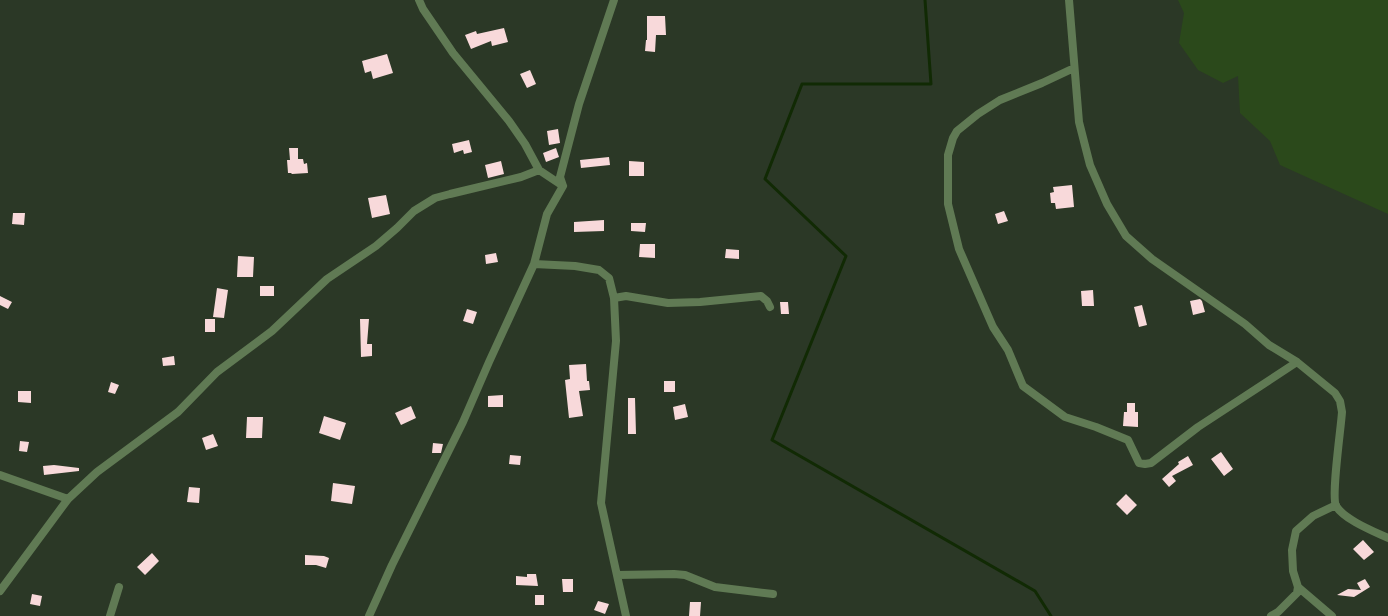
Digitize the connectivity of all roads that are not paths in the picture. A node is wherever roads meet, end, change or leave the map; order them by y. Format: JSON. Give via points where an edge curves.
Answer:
{"nodes":[{"id":1,"x":420,"y":0,"type":"edge"},
{"id":2,"x":614,"y":0,"type":"edge"},
{"id":3,"x":1069,"y":0,"type":"edge"},
{"id":4,"x":1074,"y":68,"type":"junction"},
{"id":5,"x":539,"y":170,"type":"junction"},
{"id":6,"x":563,"y":186,"type":"junction"},
{"id":7,"x":534,"y":264,"type":"junction"},
{"id":8,"x":614,"y":298,"type":"junction"},
{"id":9,"x":770,"y":307,"type":"dead end"},
{"id":10,"x":1297,"y":362,"type":"junction"},
{"id":11,"x":0,"y":476,"type":"edge"},
{"id":12,"x":68,"y":499,"type":"junction"},
{"id":13,"x":1336,"y":505,"type":"junction"},
{"id":14,"x":1388,"y":538,"type":"edge"},
{"id":15,"x":618,"y":575,"type":"junction"},
{"id":16,"x":118,"y":587,"type":"dead end"},
{"id":17,"x":1298,"y":587,"type":"junction"},
{"id":18,"x":0,"y":591,"type":"edge"},
{"id":19,"x":773,"y":594,"type":"dead end"},
{"id":20,"x":1330,"y":613,"type":"edge"},
{"id":21,"x":110,"y":616,"type":"edge"},
{"id":22,"x":369,"y":616,"type":"edge"},
{"id":23,"x":626,"y":616,"type":"edge"},
{"id":24,"x":1271,"y":616,"type":"edge"}],
"edges":[{"from":1,"to":5,"type":"street","via":[[453,53],[521,138]]},
{"from":2,"to":6,"type":"street","via":[[579,104],[560,178]]},
{"from":3,"to":4,"type":"street"},
{"from":4,"to":10,"type":"street","via":[[1079,122],[1090,165],[1107,204],[1126,236],[1152,259],[1245,324],[1268,345]]},
{"from":4,"to":10,"type":"street","via":[[1000,100],[978,114],[957,130],[948,155],[948,204],[959,249],[993,327],[1008,350],[1023,386],[1065,417],[1128,440],[1139,463],[1145,464],[1151,463],[1198,427]]},
{"from":5,"to":6,"type":"street"},
{"from":5,"to":12,"type":"street","via":[[522,177],[435,198],[414,211],[376,246],[326,279],[272,331],[217,372],[178,412],[97,472]]},
{"from":6,"to":7,"type":"street","via":[[548,214]]},
{"from":7,"to":8,"type":"street","via":[[599,270],[609,278]]},
{"from":7,"to":22,"type":"street","via":[[463,422]]},
{"from":8,"to":9,"type":"street","via":[[626,296],[668,303],[761,296]]},
{"from":8,"to":15,"type":"street","via":[[616,341],[601,503]]},
{"from":10,"to":13,"type":"street","via":[[1335,393],[1340,401],[1342,412],[1334,496]]},
{"from":11,"to":12,"type":"street"},
{"from":12,"to":18,"type":"street"},
{"from":13,"to":14,"type":"street","via":[[1347,517]]},
{"from":13,"to":17,"type":"street","via":[[1313,516],[1296,531],[1292,550],[1293,571]]},
{"from":15,"to":19,"type":"street","via":[[685,575],[715,587]]},
{"from":15,"to":23,"type":"street"},
{"from":16,"to":21,"type":"street"},
{"from":17,"to":20,"type":"street"},
{"from":17,"to":24,"type":"street","via":[[1293,598]]}]}
